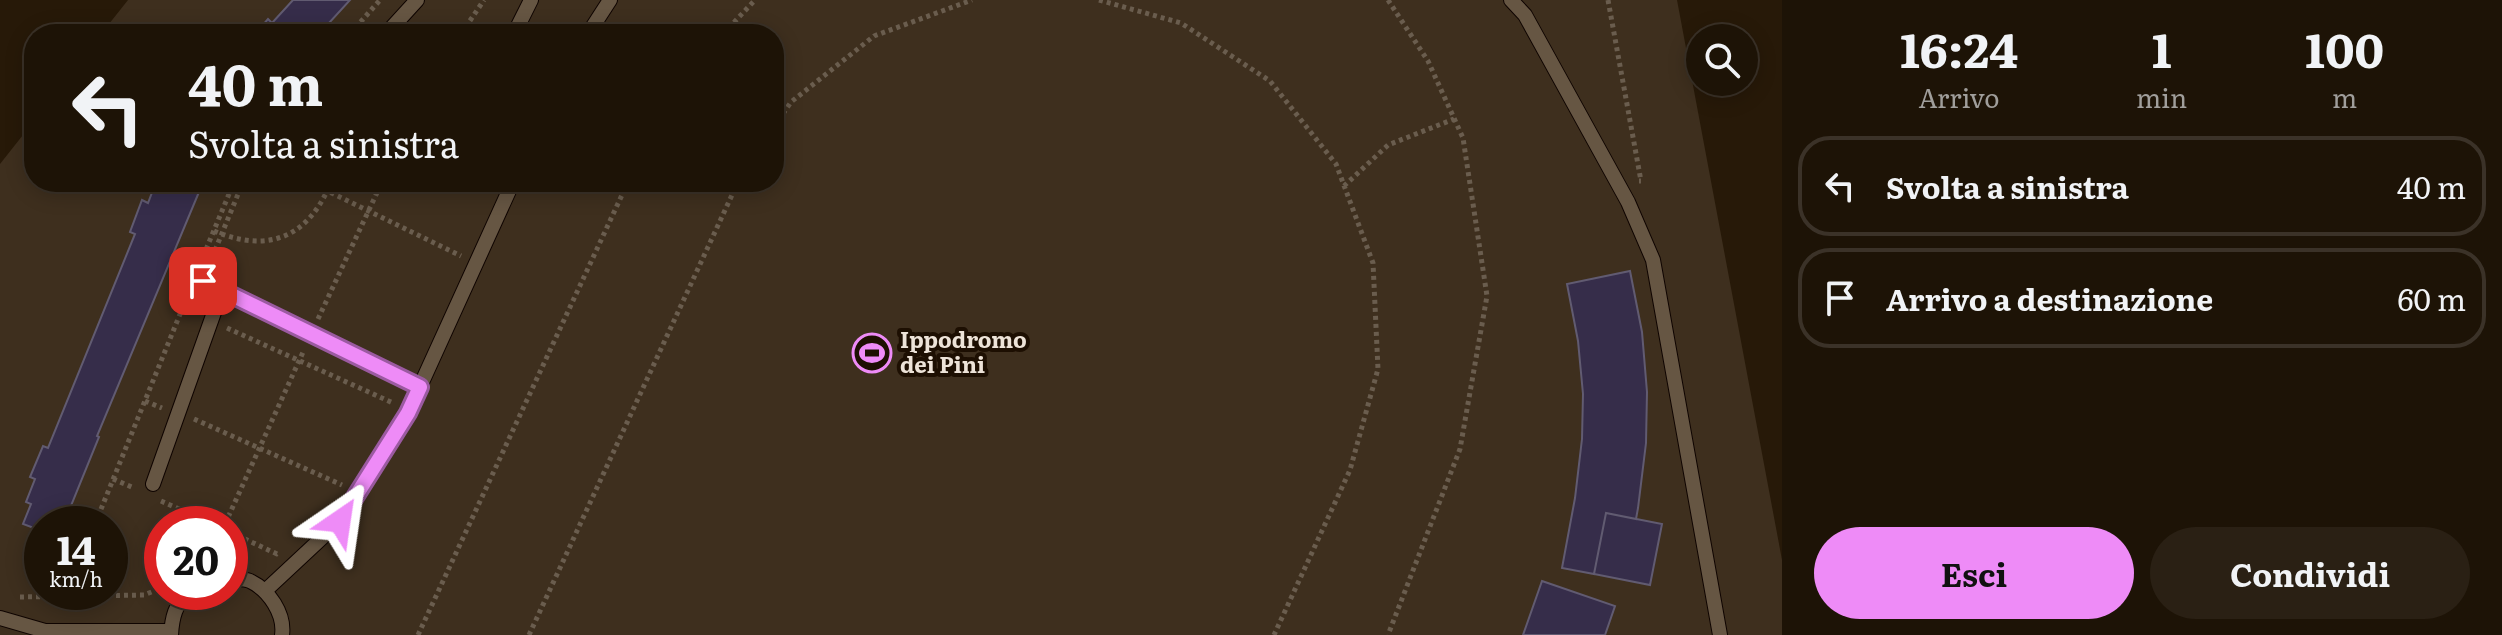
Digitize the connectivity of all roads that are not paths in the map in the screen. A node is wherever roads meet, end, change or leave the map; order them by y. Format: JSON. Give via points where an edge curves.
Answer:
{"nodes":[{"id":1,"x":417,"y":0,"type":"edge"},
{"id":2,"x":531,"y":0,"type":"edge"},
{"id":3,"x":610,"y":0,"type":"edge"},
{"id":4,"x":1511,"y":0,"type":"edge"},
{"id":5,"x":395,"y":24,"type":"edge"},
{"id":6,"x":519,"y":24,"type":"edge"},
{"id":7,"x":594,"y":24,"type":"edge"},
{"id":8,"x":508,"y":192,"type":"edge"},
{"id":9,"x":197,"y":280,"type":"road end"},
{"id":10,"x":222,"y":290,"type":"junction"},
{"id":11,"x":420,"y":387,"type":"junction"},
{"id":12,"x":153,"y":484,"type":"dead end"},
{"id":13,"x":248,"y":580,"type":"edge"},
{"id":14,"x":265,"y":591,"type":"junction"},
{"id":15,"x":175,"y":610,"type":"edge"},
{"id":16,"x":0,"y":618,"type":"edge"},
{"id":17,"x":41,"y":633,"type":"edge"},
{"id":18,"x":171,"y":633,"type":"edge"},
{"id":19,"x":282,"y":635,"type":"edge"},
{"id":20,"x":1720,"y":635,"type":"edge"}],
"edges":[{"from":1,"to":5,"type":"lane"},
{"from":2,"to":6,"type":"lane"},
{"from":3,"to":7,"type":"lane"},
{"from":4,"to":20,"type":"lane","via":[[1525,15],[1619,185],[1653,260]]},
{"from":8,"to":11,"type":"lane"},
{"from":9,"to":10,"type":"lane"},
{"from":10,"to":11,"type":"lane"},
{"from":10,"to":12,"type":"lane"},
{"from":11,"to":14,"type":"lane","via":[[340,521]]},
{"from":13,"to":14,"type":"lane"},
{"from":14,"to":19,"type":"lane","via":[[278,609]]},
{"from":15,"to":18,"type":"lane"},
{"from":16,"to":17,"type":"lane"},
{"from":17,"to":18,"type":"lane"}]}
